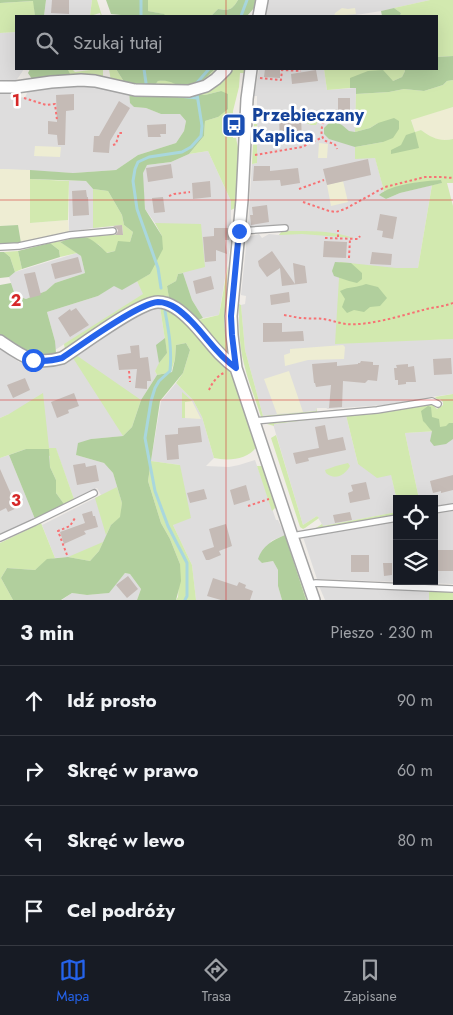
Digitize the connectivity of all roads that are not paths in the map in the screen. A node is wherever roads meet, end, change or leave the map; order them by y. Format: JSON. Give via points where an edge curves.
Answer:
{"nodes":[{"id":1,"x":262,"y":0,"type":"edge"},
{"id":2,"x":260,"y":15,"type":"edge"},
{"id":3,"x":225,"y":70,"type":"edge"},
{"id":4,"x":254,"y":73,"type":"edge"},
{"id":5,"x":0,"y":87,"type":"edge"},
{"id":6,"x":285,"y":228,"type":"dead end"},
{"id":7,"x":113,"y":231,"type":"dead end"},
{"id":8,"x":239,"y":231,"type":"junction"},
{"id":9,"x":0,"y":247,"type":"edge"},
{"id":10,"x":0,"y":341,"type":"edge"},
{"id":11,"x":236,"y":368,"type":"junction"},
{"id":12,"x":438,"y":404,"type":"dead end"},
{"id":13,"x":254,"y":421,"type":"junction"},
{"id":14,"x":94,"y":493,"type":"dead end"},
{"id":15,"x":453,"y":507,"type":"edge"},
{"id":16,"x":438,"y":509,"type":"edge"},
{"id":17,"x":393,"y":519,"type":"edge"},
{"id":18,"x":292,"y":536,"type":"junction"},
{"id":19,"x":0,"y":538,"type":"edge"},
{"id":20,"x":308,"y":584,"type":"junction"},
{"id":21,"x":453,"y":589,"type":"edge"},
{"id":22,"x":314,"y":600,"type":"edge"}],
"edges":[{"from":1,"to":2,"type":"street"},
{"from":3,"to":5,"type":"street","via":[[206,86],[189,90],[135,90],[81,80]]},
{"from":4,"to":8,"type":"street","via":[[247,99]]},
{"from":6,"to":8,"type":"lane"},
{"from":7,"to":9,"type":"lane"},
{"from":8,"to":11,"type":"street","via":[[231,316]]},
{"from":10,"to":11,"type":"street","via":[[33,360],[52,361],[62,358],[134,311],[160,302],[183,313],[224,360]]},
{"from":11,"to":13,"type":"street"},
{"from":12,"to":13,"type":"lane","via":[[432,401],[377,410]]},
{"from":13,"to":18,"type":"street"},
{"from":14,"to":19,"type":"lane"},
{"from":15,"to":16,"type":"lane"},
{"from":17,"to":18,"type":"lane"},
{"from":18,"to":20,"type":"street"},
{"from":20,"to":21,"type":"lane"},
{"from":20,"to":22,"type":"street"}]}
